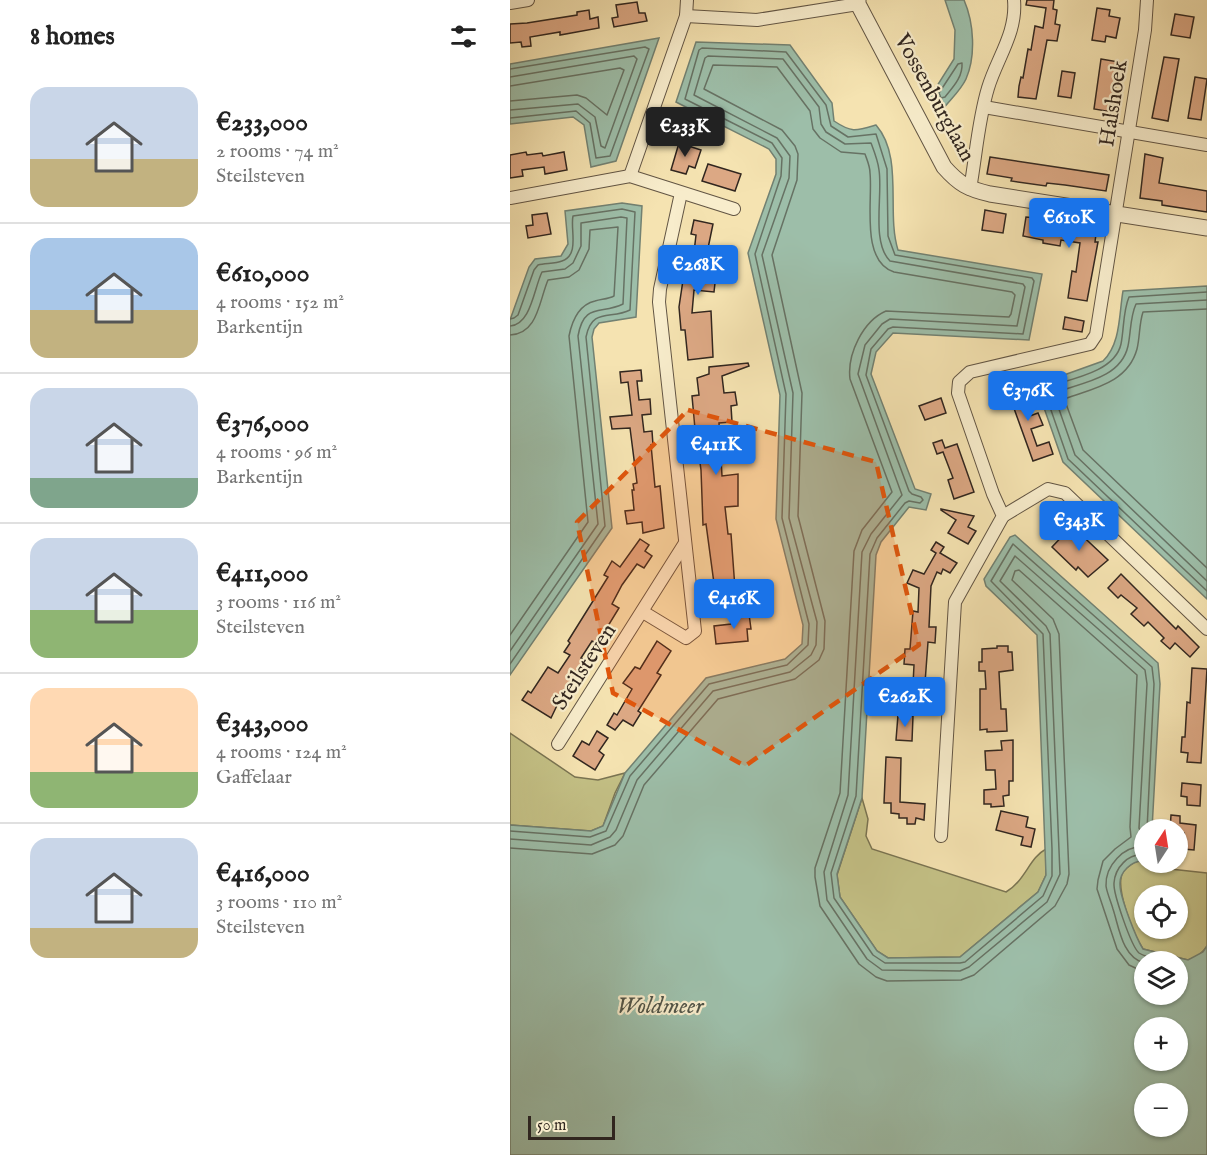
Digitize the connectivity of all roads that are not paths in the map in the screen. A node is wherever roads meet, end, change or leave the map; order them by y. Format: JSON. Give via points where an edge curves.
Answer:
{"nodes":[{"id":1,"x":528,"y":0,"type":"edge"},
{"id":2,"x":687,"y":0,"type":"edge"},
{"id":3,"x":1014,"y":0,"type":"edge"},
{"id":4,"x":1147,"y":0,"type":"edge"},
{"id":5,"x":858,"y":2,"type":"edge"},
{"id":6,"x":510,"y":3,"type":"edge"},
{"id":7,"x":820,"y":5,"type":"edge"},
{"id":8,"x":686,"y":16,"type":"junction"},
{"id":9,"x":984,"y":107,"type":"junction"},
{"id":10,"x":1128,"y":132,"type":"junction"},
{"id":11,"x":1207,"y":146,"type":"edge"},
{"id":12,"x":630,"y":176,"type":"junction"},
{"id":13,"x":970,"y":189,"type":"junction"},
{"id":14,"x":681,"y":193,"type":"junction"},
{"id":15,"x":510,"y":198,"type":"edge"},
{"id":16,"x":734,"y":209,"type":"dead end"},
{"id":17,"x":1116,"y":213,"type":"junction"},
{"id":18,"x":1207,"y":228,"type":"edge"},
{"id":19,"x":1003,"y":516,"type":"junction"},
{"id":20,"x":685,"y":543,"type":"junction"},
{"id":21,"x":643,"y":612,"type":"junction"},
{"id":22,"x":1207,"y":628,"type":"edge"},
{"id":23,"x":558,"y":744,"type":"dead end"},
{"id":24,"x":941,"y":836,"type":"dead end"}],
"edges":[{"from":1,"to":6,"type":"street"},
{"from":2,"to":8,"type":"street"},
{"from":3,"to":9,"type":"street","via":[[1008,43]]},
{"from":4,"to":10,"type":"street","name":"Halshoek"},
{"from":5,"to":7,"type":"street"},
{"from":5,"to":13,"type":"street","name":"Vossenburglaan","via":[[944,167]]},
{"from":7,"to":8,"type":"street","via":[[757,20]]},
{"from":8,"to":12,"type":"street"},
{"from":9,"to":10,"type":"street"},
{"from":9,"to":13,"type":"street"},
{"from":10,"to":11,"type":"street"},
{"from":10,"to":17,"type":"street","name":"Halshoek"},
{"from":12,"to":14,"type":"street"},
{"from":12,"to":15,"type":"street"},
{"from":13,"to":17,"type":"street","name":"Vossenburglaan"},
{"from":14,"to":16,"type":"street"},
{"from":14,"to":20,"type":"street","name":"Steilsteven","via":[[659,302]]},
{"from":17,"to":18,"type":"street","name":"Vossenburglaan"},
{"from":17,"to":19,"type":"street","name":"Halshoek","via":[[1096,335],[1090,344],[970,372],[959,382],[958,393]]},
{"from":19,"to":22,"type":"street","via":[[1048,489],[1065,493]]},
{"from":19,"to":24,"type":"street","via":[[955,602]]},
{"from":20,"to":21,"type":"street","name":"Steilsteven"},
{"from":20,"to":21,"type":"street","name":"Steilsteven","via":[[695,631],[686,638]]},
{"from":21,"to":23,"type":"street","name":"Steilsteven"}]}
